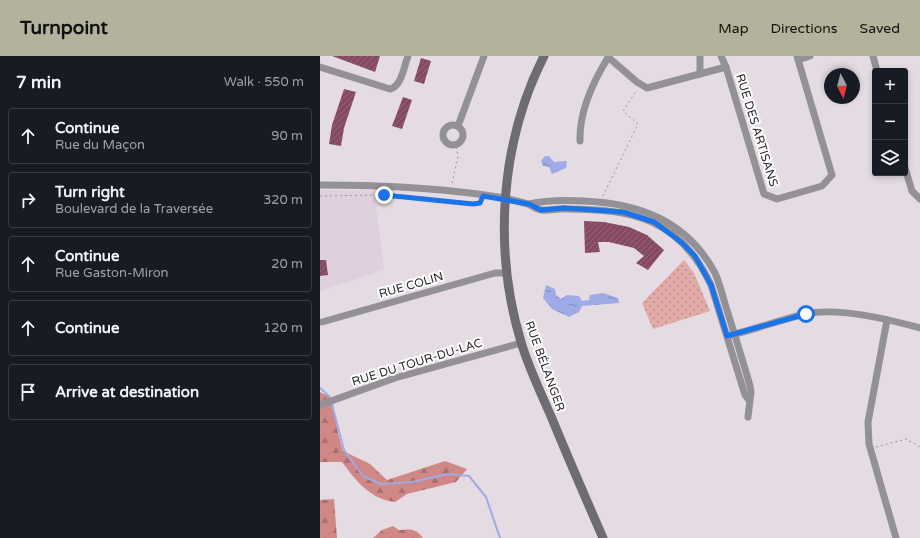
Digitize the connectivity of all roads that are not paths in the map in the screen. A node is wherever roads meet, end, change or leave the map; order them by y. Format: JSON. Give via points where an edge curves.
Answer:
{"nodes":[{"id":1,"x":408,"y":56,"type":"edge"},
{"id":2,"x":484,"y":56,"type":"edge"},
{"id":3,"x":544,"y":56,"type":"edge"},
{"id":4,"x":609,"y":56,"type":"edge"},
{"id":5,"x":700,"y":56,"type":"edge"},
{"id":6,"x":721,"y":56,"type":"edge"},
{"id":7,"x":810,"y":56,"type":"edge"},
{"id":8,"x":873,"y":56,"type":"edge"},
{"id":9,"x":798,"y":58,"type":"edge"},
{"id":10,"x":320,"y":67,"type":"edge"},
{"id":11,"x":726,"y":67,"type":"junction"},
{"id":12,"x":876,"y":68,"type":"edge"},
{"id":13,"x":700,"y":74,"type":"junction"},
{"id":14,"x":458,"y":126,"type":"junction"},
{"id":15,"x":580,"y":140,"type":"dead end"},
{"id":16,"x":907,"y":176,"type":"edge"},
{"id":17,"x":320,"y":186,"type":"edge"},
{"id":18,"x":505,"y":198,"type":"junction"},
{"id":19,"x":920,"y":199,"type":"edge"},
{"id":20,"x":529,"y":204,"type":"junction"},
{"id":21,"x":506,"y":273,"type":"junction"},
{"id":22,"x":887,"y":320,"type":"junction"},
{"id":23,"x":322,"y":322,"type":"dead end"},
{"id":24,"x":920,"y":328,"type":"edge"},
{"id":25,"x":734,"y":335,"type":"junction"},
{"id":26,"x":727,"y":336,"type":"junction"},
{"id":27,"x":521,"y":343,"type":"junction"},
{"id":28,"x":749,"y":400,"type":"junction"},
{"id":29,"x":320,"y":405,"type":"edge"},
{"id":30,"x":748,"y":417,"type":"dead end"},
{"id":31,"x":603,"y":538,"type":"edge"},
{"id":32,"x":896,"y":538,"type":"edge"}],
"edges":[{"from":1,"to":10,"type":"street","via":[[399,82],[390,89]]},
{"from":2,"to":14,"type":"street"},
{"from":3,"to":18,"type":"street","name":"RUE BÉLANGER","via":[[519,118]]},
{"from":4,"to":13,"type":"street","name":"RUE DES ARTISANS","via":[[647,88]]},
{"from":4,"to":15,"type":"street","via":[[582,116]]},
{"from":5,"to":13,"type":"street"},
{"from":6,"to":11,"type":"street","name":"RUE DES ARTISANS"},
{"from":7,"to":9,"type":"street"},
{"from":8,"to":12,"type":"street"},
{"from":9,"to":11,"type":"street","name":"RUE DES ARTISANS","via":[[832,175],[822,186],[777,199],[764,194]]},
{"from":11,"to":13,"type":"street","name":"RUE DES ARTISANS"},
{"from":14,"to":14,"type":"street","via":[[448,126],[443,134],[446,143],[456,145],[463,138],[463,131]]},
{"from":16,"to":19,"type":"street","via":[[912,191]]},
{"from":17,"to":18,"type":"street","via":[[386,186]]},
{"from":18,"to":20,"type":"street"},
{"from":18,"to":21,"type":"street","name":"RUE BÉLANGER"},
{"from":20,"to":25,"type":"street","via":[[550,201],[612,202],[649,212],[685,234],[699,248],[715,274]]},
{"from":20,"to":26,"type":"street","via":[[541,210],[565,208],[623,212],[640,216],[664,228],[695,256],[711,285]]},
{"from":21,"to":23,"type":"street","name":"RUE COLIN","via":[[496,273]]},
{"from":21,"to":27,"type":"street","name":"RUE BÉLANGER"},
{"from":22,"to":24,"type":"street"},
{"from":22,"to":25,"type":"street","via":[[821,312]]},
{"from":22,"to":32,"type":"street","via":[[868,422],[870,448]]},
{"from":25,"to":26,"type":"street"},
{"from":25,"to":28,"type":"street","via":[[752,392]]},
{"from":26,"to":28,"type":"street","via":[[745,395]]},
{"from":27,"to":29,"type":"street","name":"RUE DU TOUR-DU-LAC","via":[[395,378]]},
{"from":27,"to":31,"type":"street","name":"RUE BÉLANGER"},
{"from":28,"to":30,"type":"street"}]}
